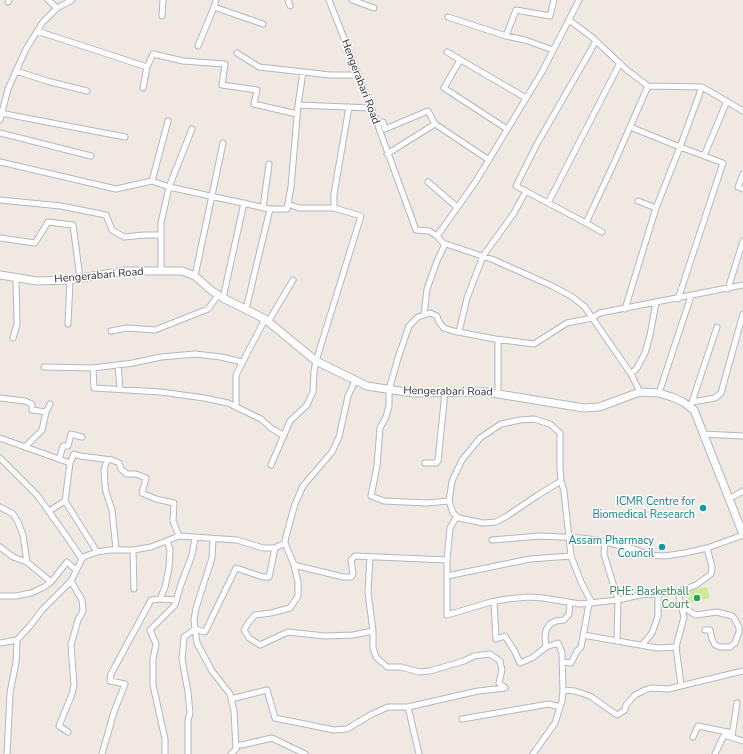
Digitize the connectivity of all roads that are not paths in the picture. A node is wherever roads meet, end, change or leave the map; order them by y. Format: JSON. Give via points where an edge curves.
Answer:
{"nodes":[{"id":1,"x":48,"y":0,"type":"edge"},
{"id":2,"x":72,"y":0,"type":"edge"},
{"id":3,"x":164,"y":0,"type":"edge"},
{"id":4,"x":216,"y":0,"type":"edge"},
{"id":5,"x":288,"y":0,"type":"edge"},
{"id":6,"x":329,"y":0,"type":"edge"},
{"id":7,"x":352,"y":0,"type":"edge"},
{"id":8,"x":554,"y":0,"type":"edge"},
{"id":9,"x":579,"y":0,"type":"edge"},
{"id":10,"x":290,"y":6,"type":"dead end"},
{"id":11,"x":214,"y":7,"type":"junction"},
{"id":12,"x":58,"y":8,"type":"junction"},
{"id":13,"x":374,"y":8,"type":"dead end"},
{"id":14,"x":162,"y":16,"type":"dead end"},
{"id":15,"x":448,"y":17,"type":"dead end"},
{"id":16,"x":569,"y":20,"type":"junction"},
{"id":17,"x":263,"y":24,"type":"dead end"},
{"id":18,"x":38,"y":31,"type":"junction"},
{"id":19,"x":506,"y":36,"type":"junction"},
{"id":20,"x":596,"y":41,"type":"junction"},
{"id":21,"x":198,"y":46,"type":"dead end"},
{"id":22,"x":553,"y":50,"type":"junction"},
{"id":23,"x":447,"y":52,"type":"dead end"},
{"id":24,"x":237,"y":53,"type":"dead end"},
{"id":25,"x":460,"y":60,"type":"junction"},
{"id":26,"x":620,"y":63,"type":"junction"},
{"id":27,"x":147,"y":67,"type":"junction"},
{"id":28,"x":16,"y":71,"type":"junction"},
{"id":29,"x":304,"y":72,"type":"junction"},
{"id":30,"x":357,"y":75,"type":"junction"},
{"id":31,"x":648,"y":86,"type":"junction"},
{"id":32,"x":702,"y":87,"type":"junction"},
{"id":33,"x":143,"y":88,"type":"dead end"},
{"id":34,"x":87,"y":91,"type":"dead end"},
{"id":35,"x":526,"y":98,"type":"junction"},
{"id":36,"x":727,"y":101,"type":"junction"},
{"id":37,"x":298,"y":105,"type":"junction"},
{"id":38,"x":349,"y":107,"type":"junction"},
{"id":39,"x":370,"y":108,"type":"junction"},
{"id":40,"x":743,"y":111,"type":"edge"},
{"id":41,"x":1,"y":113,"type":"edge"},
{"id":42,"x":297,"y":114,"type":"junction"},
{"id":43,"x":0,"y":120,"type":"edge"},
{"id":44,"x":168,"y":121,"type":"dead end"},
{"id":45,"x":377,"y":124,"type":"junction"},
{"id":46,"x":435,"y":124,"type":"junction"},
{"id":47,"x":630,"y":127,"type":"junction"},
{"id":48,"x":192,"y":129,"type":"dead end"},
{"id":49,"x":507,"y":129,"type":"junction"},
{"id":50,"x":0,"y":133,"type":"edge"},
{"id":51,"x":125,"y":137,"type":"dead end"},
{"id":52,"x":223,"y":144,"type":"dead end"},
{"id":53,"x":680,"y":147,"type":"junction"},
{"id":54,"x":387,"y":154,"type":"junction"},
{"id":55,"x":91,"y":156,"type":"dead end"},
{"id":56,"x":704,"y":156,"type":"junction"},
{"id":57,"x":488,"y":160,"type":"junction"},
{"id":58,"x":0,"y":162,"type":"edge"},
{"id":59,"x":269,"y":164,"type":"dead end"},
{"id":60,"x":743,"y":174,"type":"edge"},
{"id":61,"x":152,"y":181,"type":"junction"},
{"id":62,"x":428,"y":182,"type":"dead end"},
{"id":63,"x":169,"y":186,"type":"junction"},
{"id":64,"x":743,"y":189,"type":"edge"},
{"id":65,"x":526,"y":191,"type":"junction"},
{"id":66,"x":213,"y":196,"type":"junction"},
{"id":67,"x":0,"y":200,"type":"edge"},
{"id":68,"x":638,"y":200,"type":"dead end"},
{"id":69,"x":244,"y":203,"type":"junction"},
{"id":70,"x":548,"y":203,"type":"junction"},
{"id":71,"x":288,"y":204,"type":"junction"},
{"id":72,"x":457,"y":207,"type":"junction"},
{"id":73,"x":263,"y":208,"type":"junction"},
{"id":74,"x":334,"y":208,"type":"junction"},
{"id":75,"x":656,"y":208,"type":"junction"},
{"id":76,"x":270,"y":209,"type":"junction"},
{"id":77,"x":586,"y":223,"type":"junction"},
{"id":78,"x":602,"y":232,"type":"dead end"},
{"id":79,"x":161,"y":235,"type":"junction"},
{"id":80,"x":437,"y":236,"type":"junction"},
{"id":81,"x":0,"y":238,"type":"edge"},
{"id":82,"x":743,"y":241,"type":"edge"},
{"id":83,"x":445,"y":244,"type":"junction"},
{"id":84,"x":483,"y":256,"type":"junction"},
{"id":85,"x":161,"y":271,"type":"junction"},
{"id":86,"x":0,"y":275,"type":"edge"},
{"id":87,"x":195,"y":276,"type":"junction"},
{"id":88,"x":16,"y":278,"type":"junction"},
{"id":89,"x":80,"y":278,"type":"junction"},
{"id":90,"x":70,"y":280,"type":"junction"},
{"id":91,"x":293,"y":280,"type":"dead end"},
{"id":92,"x":743,"y":285,"type":"edge"},
{"id":93,"x":728,"y":288,"type":"junction"},
{"id":94,"x":221,"y":296,"type":"junction"},
{"id":95,"x":691,"y":296,"type":"junction"},
{"id":96,"x":678,"y":299,"type":"junction"},
{"id":97,"x":656,"y":303,"type":"junction"},
{"id":98,"x":246,"y":309,"type":"junction"},
{"id":99,"x":625,"y":309,"type":"junction"},
{"id":100,"x":743,"y":314,"type":"edge"},
{"id":101,"x":424,"y":315,"type":"junction"},
{"id":102,"x":592,"y":318,"type":"junction"},
{"id":103,"x":266,"y":321,"type":"junction"},
{"id":104,"x":68,"y":324,"type":"dead end"},
{"id":105,"x":717,"y":327,"type":"dead end"},
{"id":106,"x":111,"y":331,"type":"dead end"},
{"id":107,"x":459,"y":332,"type":"junction"},
{"id":108,"x":13,"y":338,"type":"dead end"},
{"id":109,"x":498,"y":340,"type":"junction"},
{"id":110,"x":316,"y":361,"type":"junction"},
{"id":111,"x":242,"y":362,"type":"junction"},
{"id":112,"x":118,"y":365,"type":"junction"},
{"id":113,"x":44,"y":367,"type":"dead end"},
{"id":114,"x":93,"y":368,"type":"junction"},
{"id":115,"x":631,"y":374,"type":"junction"},
{"id":116,"x":355,"y":381,"type":"junction"},
{"id":117,"x":120,"y":389,"type":"junction"},
{"id":118,"x":389,"y":390,"type":"junction"},
{"id":119,"x":445,"y":392,"type":"junction"},
{"id":120,"x":640,"y":392,"type":"junction"},
{"id":121,"x":498,"y":393,"type":"junction"},
{"id":122,"x":659,"y":393,"type":"junction"},
{"id":123,"x":0,"y":398,"type":"edge"},
{"id":124,"x":50,"y":404,"type":"dead end"},
{"id":125,"x":691,"y":405,"type":"junction"},
{"id":126,"x":236,"y":407,"type":"junction"},
{"id":127,"x":46,"y":412,"type":"junction"},
{"id":128,"x":703,"y":434,"type":"junction"},
{"id":129,"x":284,"y":436,"type":"junction"},
{"id":130,"x":743,"y":436,"type":"edge"},
{"id":131,"x":82,"y":437,"type":"dead end"},
{"id":132,"x":0,"y":438,"type":"edge"},
{"id":133,"x":25,"y":447,"type":"junction"},
{"id":134,"x":0,"y":458,"type":"edge"},
{"id":135,"x":59,"y":459,"type":"junction"},
{"id":136,"x":107,"y":460,"type":"junction"},
{"id":137,"x":426,"y":462,"type":"dead end"},
{"id":138,"x":70,"y":463,"type":"junction"},
{"id":139,"x":272,"y":465,"type":"dead end"},
{"id":140,"x":562,"y":481,"type":"junction"},
{"id":141,"x":743,"y":491,"type":"edge"},
{"id":142,"x":729,"y":499,"type":"junction"},
{"id":143,"x":65,"y":501,"type":"junction"},
{"id":144,"x":449,"y":501,"type":"junction"},
{"id":145,"x":0,"y":507,"type":"edge"},
{"id":146,"x":49,"y":511,"type":"junction"},
{"id":147,"x":457,"y":516,"type":"junction"},
{"id":148,"x":743,"y":534,"type":"edge"},
{"id":149,"x":179,"y":536,"type":"junction"},
{"id":150,"x":568,"y":537,"type":"junction"},
{"id":151,"x":195,"y":538,"type":"junction"},
{"id":152,"x":213,"y":539,"type":"junction"},
{"id":153,"x":492,"y":540,"type":"dead end"},
{"id":154,"x":167,"y":541,"type":"junction"},
{"id":155,"x":605,"y":542,"type":"junction"},
{"id":156,"x":285,"y":543,"type":"junction"},
{"id":157,"x":0,"y":547,"type":"edge"},
{"id":158,"x":275,"y":548,"type":"junction"},
{"id":159,"x":706,"y":548,"type":"junction"},
{"id":160,"x":116,"y":550,"type":"junction"},
{"id":161,"x":133,"y":550,"type":"junction"},
{"id":162,"x":97,"y":552,"type":"junction"},
{"id":163,"x":571,"y":556,"type":"junction"},
{"id":164,"x":370,"y":557,"type":"junction"},
{"id":165,"x":82,"y":559,"type":"junction"},
{"id":166,"x":447,"y":560,"type":"junction"},
{"id":167,"x":26,"y":562,"type":"junction"},
{"id":168,"x":294,"y":565,"type":"junction"},
{"id":169,"x":76,"y":570,"type":"junction"},
{"id":170,"x":447,"y":576,"type":"junction"},
{"id":171,"x":71,"y":581,"type":"junction"},
{"id":172,"x":51,"y":582,"type":"junction"},
{"id":173,"x":134,"y":589,"type":"dead end"},
{"id":174,"x":678,"y":592,"type":"junction"},
{"id":175,"x":658,"y":594,"type":"junction"},
{"id":176,"x":0,"y":596,"type":"edge"},
{"id":177,"x":160,"y":599,"type":"junction"},
{"id":178,"x":176,"y":600,"type":"junction"},
{"id":179,"x":618,"y":600,"type":"junction"},
{"id":180,"x":494,"y":602,"type":"junction"},
{"id":181,"x":570,"y":603,"type":"junction"},
{"id":182,"x":590,"y":603,"type":"junction"},
{"id":183,"x":682,"y":606,"type":"junction"},
{"id":184,"x":195,"y":629,"type":"junction"},
{"id":185,"x":705,"y":630,"type":"dead end"},
{"id":186,"x":373,"y":631,"type":"junction"},
{"id":187,"x":583,"y":635,"type":"junction"},
{"id":188,"x":17,"y":640,"type":"junction"},
{"id":189,"x":617,"y":642,"type":"junction"},
{"id":190,"x":0,"y":643,"type":"edge"},
{"id":191,"x":642,"y":645,"type":"junction"},
{"id":192,"x":546,"y":647,"type":"junction"},
{"id":193,"x":676,"y":647,"type":"junction"},
{"id":194,"x":562,"y":662,"type":"junction"},
{"id":195,"x":743,"y":671,"type":"edge"},
{"id":196,"x":681,"y":685,"type":"junction"},
{"id":197,"x":563,"y":690,"type":"junction"},
{"id":198,"x":231,"y":699,"type":"junction"},
{"id":199,"x":737,"y":703,"type":"dead end"},
{"id":200,"x":408,"y":707,"type":"junction"},
{"id":201,"x":560,"y":707,"type":"junction"},
{"id":202,"x":462,"y":719,"type":"dead end"},
{"id":203,"x":68,"y":732,"type":"dead end"},
{"id":204,"x":732,"y":735,"type":"junction"},
{"id":205,"x":693,"y":738,"type":"dead end"},
{"id":206,"x":743,"y":740,"type":"edge"},
{"id":207,"x":236,"y":745,"type":"junction"},
{"id":208,"x":7,"y":754,"type":"edge"},
{"id":209,"x":102,"y":754,"type":"edge"},
{"id":210,"x":164,"y":754,"type":"edge"},
{"id":211,"x":188,"y":754,"type":"edge"},
{"id":212,"x":231,"y":754,"type":"edge"},
{"id":213,"x":305,"y":754,"type":"edge"},
{"id":214,"x":419,"y":754,"type":"edge"},
{"id":215,"x":533,"y":754,"type":"edge"},
{"id":216,"x":715,"y":754,"type":"edge"}],
"edges":[{"from":1,"to":12,"type":"street"},
{"from":2,"to":12,"type":"street"},
{"from":3,"to":14,"type":"street"},
{"from":4,"to":11,"type":"street"},
{"from":5,"to":10,"type":"street"},
{"from":6,"to":30,"type":"street","name":"Hengerabari Road"},
{"from":7,"to":13,"type":"street"},
{"from":8,"to":19,"type":"street","via":[[550,16],[516,10]]},
{"from":9,"to":16,"type":"street"},
{"from":11,"to":17,"type":"street"},
{"from":11,"to":21,"type":"street"},
{"from":12,"to":18,"type":"street","via":[[43,22]]},
{"from":15,"to":19,"type":"street"},
{"from":16,"to":20,"type":"street"},
{"from":16,"to":22,"type":"street"},
{"from":18,"to":27,"type":"street"},
{"from":18,"to":28,"type":"street"},
{"from":19,"to":22,"type":"street"},
{"from":20,"to":26,"type":"street"},
{"from":20,"to":65,"type":"street","via":[[516,186]]},
{"from":22,"to":35,"type":"street"},
{"from":23,"to":25,"type":"street"},
{"from":24,"to":29,"type":"street","via":[[260,67]]},
{"from":25,"to":35,"type":"street"},
{"from":25,"to":49,"type":"street","via":[[444,88]]},
{"from":26,"to":31,"type":"street"},
{"from":26,"to":70,"type":"street"},
{"from":27,"to":33,"type":"street"},
{"from":27,"to":42,"type":"street","via":[[153,54],[183,61],[225,64],[222,86],[257,90],[254,104]]},
{"from":28,"to":34,"type":"street"},
{"from":28,"to":41,"type":"street"},
{"from":29,"to":30,"type":"street"},
{"from":29,"to":37,"type":"street"},
{"from":30,"to":39,"type":"street","name":"Hengerabari Road"},
{"from":31,"to":32,"type":"street"},
{"from":31,"to":47,"type":"street"},
{"from":32,"to":36,"type":"street"},
{"from":32,"to":53,"type":"street"},
{"from":35,"to":49,"type":"street"},
{"from":36,"to":40,"type":"street"},
{"from":36,"to":56,"type":"street"},
{"from":37,"to":38,"type":"street"},
{"from":37,"to":42,"type":"street"},
{"from":38,"to":39,"type":"street"},
{"from":38,"to":74,"type":"street","via":[[334,194]]},
{"from":39,"to":45,"type":"street","name":"Hengerabari Road"},
{"from":41,"to":43,"type":"street"},
{"from":41,"to":51,"type":"street"},
{"from":42,"to":71,"type":"street"},
{"from":44,"to":61,"type":"street"},
{"from":45,"to":46,"type":"street","via":[[383,122],[386,129],[428,111]]},
{"from":45,"to":54,"type":"street","name":"Hengerabari Road"},
{"from":46,"to":54,"type":"street"},
{"from":46,"to":57,"type":"street"},
{"from":47,"to":53,"type":"street"},
{"from":47,"to":77,"type":"street"},
{"from":48,"to":63,"type":"street"},
{"from":49,"to":57,"type":"street"},
{"from":50,"to":55,"type":"street"},
{"from":52,"to":66,"type":"street"},
{"from":53,"to":56,"type":"street"},
{"from":53,"to":75,"type":"street"},
{"from":54,"to":80,"type":"street","name":"Hengerabari Road","via":[[416,230],[429,231]]},
{"from":56,"to":96,"type":"street","via":[[723,163]]},
{"from":57,"to":72,"type":"street"},
{"from":58,"to":61,"type":"street","via":[[116,189]]},
{"from":59,"to":73,"type":"street"},
{"from":60,"to":64,"type":"street","via":[[738,187]]},
{"from":61,"to":63,"type":"street"},
{"from":62,"to":72,"type":"street"},
{"from":63,"to":66,"type":"street"},
{"from":63,"to":79,"type":"street"},
{"from":65,"to":70,"type":"street"},
{"from":65,"to":84,"type":"street","via":[[514,213]]},
{"from":66,"to":69,"type":"street"},
{"from":66,"to":87,"type":"street"},
{"from":67,"to":79,"type":"street","via":[[61,206],[106,215],[112,230],[124,237]]},
{"from":68,"to":75,"type":"street"},
{"from":69,"to":73,"type":"street"},
{"from":69,"to":94,"type":"street"},
{"from":70,"to":77,"type":"street"},
{"from":71,"to":74,"type":"street","via":[[299,208]]},
{"from":71,"to":76,"type":"street","via":[[287,209]]},
{"from":72,"to":80,"type":"street"},
{"from":73,"to":76,"type":"street"},
{"from":74,"to":110,"type":"street","via":[[361,216]]},
{"from":75,"to":99,"type":"street"},
{"from":76,"to":98,"type":"street"},
{"from":77,"to":78,"type":"street"},
{"from":79,"to":85,"type":"street"},
{"from":80,"to":83,"type":"street","name":"Hengerabari Road"},
{"from":81,"to":89,"type":"street","via":[[35,243],[48,222],[73,225]]},
{"from":82,"to":93,"type":"street"},
{"from":83,"to":84,"type":"street","name":"Hengerabari Road"},
{"from":83,"to":101,"type":"street","via":[[427,290]]},
{"from":84,"to":102,"type":"street","name":"Hengerabari Road","via":[[571,296],[584,306]]},
{"from":84,"to":107,"type":"street","via":[[467,298]]},
{"from":85,"to":87,"type":"main road","name":"Hengerabari Road","via":[[182,271]]},
{"from":85,"to":89,"type":"main road","name":"Hengerabari Road","via":[[125,271]]},
{"from":86,"to":88,"type":"main road","name":"Hengerabari Road"},
{"from":87,"to":94,"type":"main road","name":"Hengerabari Road"},
{"from":88,"to":90,"type":"main road","name":"Hengerabari Road","via":[[37,281]]},
{"from":88,"to":108,"type":"street","via":[[17,324]]},
{"from":89,"to":90,"type":"main road","name":"Hengerabari Road"},
{"from":90,"to":104,"type":"street"},
{"from":91,"to":103,"type":"street"},
{"from":92,"to":93,"type":"street"},
{"from":93,"to":95,"type":"street"},
{"from":94,"to":98,"type":"main road","name":"Hengerabari Road"},
{"from":94,"to":106,"type":"street","via":[[208,309],[155,330],[127,328]]},
{"from":95,"to":96,"type":"street"},
{"from":95,"to":122,"type":"street"},
{"from":96,"to":97,"type":"street"},
{"from":97,"to":99,"type":"street"},
{"from":97,"to":115,"type":"street","via":[[645,353]]},
{"from":98,"to":103,"type":"main road","name":"Hengerabari Road"},
{"from":99,"to":102,"type":"street","via":[[600,313]]},
{"from":100,"to":125,"type":"street","via":[[721,393],[715,398]]},
{"from":101,"to":107,"type":"street","via":[[430,313],[436,316],[444,328]]},
{"from":101,"to":118,"type":"street","via":[[409,326]]},
{"from":102,"to":109,"type":"street","via":[[567,323],[534,344]]},
{"from":102,"to":115,"type":"street","name":"Hengerabari Road"},
{"from":103,"to":110,"type":"main road","name":"Hengerabari Road"},
{"from":103,"to":111,"type":"street"},
{"from":105,"to":125,"type":"street"},
{"from":107,"to":109,"type":"street"},
{"from":109,"to":121,"type":"street"},
{"from":110,"to":116,"type":"main road","name":"Hengerabari Road"},
{"from":110,"to":129,"type":"street","via":[[313,392],[307,405],[290,421]]},
{"from":111,"to":112,"type":"street","via":[[221,356],[195,354]]},
{"from":111,"to":126,"type":"street","via":[[236,375]]},
{"from":112,"to":114,"type":"street"},
{"from":112,"to":117,"type":"street"},
{"from":113,"to":114,"type":"street"},
{"from":114,"to":117,"type":"street","via":[[94,388]]},
{"from":115,"to":120,"type":"street","name":"Hengerabari Road"},
{"from":116,"to":118,"type":"main road","name":"Hengerabari Road"},
{"from":116,"to":156,"type":"street","via":[[348,396],[339,437],[332,452],[303,486],[295,504]]},
{"from":117,"to":126,"type":"street","via":[[204,398]]},
{"from":118,"to":119,"type":"main road","name":"Hengerabari Road","via":[[413,393]]},
{"from":118,"to":144,"type":"street","via":[[389,406],[380,428],[372,496],[384,501]]},
{"from":119,"to":121,"type":"main road","name":"Hengerabari Road"},
{"from":119,"to":137,"type":"street","via":[[438,461]]},
{"from":120,"to":121,"type":"main road","name":"Hengerabari Road","via":[[599,407],[584,408]]},
{"from":120,"to":122,"type":"main road","name":"Hengerabari Road"},
{"from":122,"to":125,"type":"main road","name":"Hengerabari Road"},
{"from":123,"to":127,"type":"street","via":[[25,401],[32,404],[32,410]]},
{"from":124,"to":127,"type":"street"},
{"from":125,"to":128,"type":"main road","name":"Hengerabari Road"},
{"from":126,"to":129,"type":"street","via":[[261,419]]},
{"from":127,"to":133,"type":"street","via":[[42,430]]},
{"from":128,"to":130,"type":"street"},
{"from":128,"to":142,"type":"main road","name":"Hengerabari Road"},
{"from":129,"to":139,"type":"street"},
{"from":131,"to":135,"type":"street","via":[[71,434],[68,446],[63,446]]},
{"from":132,"to":133,"type":"street"},
{"from":133,"to":135,"type":"street"},
{"from":134,"to":146,"type":"street","via":[[37,495]]},
{"from":135,"to":138,"type":"street"},
{"from":136,"to":138,"type":"street","via":[[74,454]]},
{"from":136,"to":149,"type":"street","via":[[119,463],[127,474],[146,478],[142,493],[174,503],[173,521]]},
{"from":136,"to":160,"type":"street","via":[[104,470],[105,484],[112,510]]},
{"from":138,"to":143,"type":"street"},
{"from":140,"to":144,"type":"street","via":[[560,433],[550,424],[534,419],[520,420],[501,424],[480,438],[462,460],[452,481]]},
{"from":140,"to":147,"type":"street","via":[[496,522],[483,523]]},
{"from":140,"to":150,"type":"street"},
{"from":141,"to":142,"type":"street"},
{"from":142,"to":148,"type":"main road","name":"Hengerabari Road"},
{"from":143,"to":146,"type":"street"},
{"from":143,"to":162,"type":"street"},
{"from":144,"to":147,"type":"street","via":[[453,513]]},
{"from":145,"to":167,"type":"street","via":[[13,514],[18,522],[23,535]]},
{"from":146,"to":165,"type":"street"},
{"from":147,"to":166,"type":"street","via":[[450,528]]},
{"from":148,"to":159,"type":"street"},
{"from":149,"to":151,"type":"street"},
{"from":149,"to":154,"type":"street"},
{"from":150,"to":153,"type":"street","via":[[540,536]]},
{"from":150,"to":155,"type":"street"},
{"from":150,"to":163,"type":"street"},
{"from":151,"to":152,"type":"street"},
{"from":151,"to":178,"type":"street","via":[[192,555]]},
{"from":152,"to":158,"type":"street","via":[[237,540],[263,548]]},
{"from":152,"to":184,"type":"street","via":[[212,558],[196,608]]},
{"from":154,"to":161,"type":"street"},
{"from":154,"to":177,"type":"street","via":[[170,550],[169,568]]},
{"from":155,"to":159,"type":"street","via":[[649,555],[685,553]]},
{"from":155,"to":179,"type":"street","via":[[604,554]]},
{"from":156,"to":158,"type":"street"},
{"from":156,"to":168,"type":"street"},
{"from":157,"to":167,"type":"street","via":[[13,557]]},
{"from":158,"to":184,"type":"street","via":[[269,577],[263,578],[236,568],[205,632]]},
{"from":159,"to":174,"type":"street","via":[[712,566],[711,574],[696,585]]},
{"from":160,"to":161,"type":"street"},
{"from":160,"to":162,"type":"street"},
{"from":161,"to":173,"type":"street"},
{"from":162,"to":165,"type":"street"},
{"from":163,"to":170,"type":"street","via":[[530,559]]},
{"from":163,"to":182,"type":"street"},
{"from":164,"to":166,"type":"street"},
{"from":164,"to":168,"type":"street","via":[[352,558],[351,577]]},
{"from":164,"to":186,"type":"street","via":[[368,593]]},
{"from":165,"to":169,"type":"street"},
{"from":166,"to":170,"type":"street"},
{"from":167,"to":172,"type":"street"},
{"from":168,"to":186,"type":"street","via":[[298,596],[290,608],[255,615],[244,630],[249,638],[260,645],[288,632],[325,636]]},
{"from":169,"to":171,"type":"street"},
{"from":169,"to":172,"type":"street","via":[[67,562]]},
{"from":170,"to":180,"type":"street","via":[[447,615]]},
{"from":171,"to":188,"type":"street"},
{"from":171,"to":203,"type":"street","via":[[82,600],[83,611],[71,645],[73,689],[59,726]]},
{"from":172,"to":176,"type":"street","via":[[31,593]]},
{"from":174,"to":175,"type":"street"},
{"from":174,"to":183,"type":"street"},
{"from":175,"to":179,"type":"street"},
{"from":175,"to":191,"type":"street","via":[[658,616],[652,633]]},
{"from":177,"to":178,"type":"street"},
{"from":177,"to":209,"type":"street","via":[[151,600],[111,674],[110,681],[125,684]]},
{"from":178,"to":210,"type":"street","via":[[175,605],[150,630],[156,644],[153,659],[154,685],[165,739]]},
{"from":179,"to":182,"type":"street"},
{"from":179,"to":189,"type":"street"},
{"from":180,"to":181,"type":"street","via":[[528,597]]},
{"from":180,"to":192,"type":"street","via":[[496,639],[505,636],[520,663],[532,658]]},
{"from":181,"to":182,"type":"street"},
{"from":181,"to":192,"type":"street","via":[[569,614],[564,620],[550,624],[546,630]]},
{"from":182,"to":187,"type":"street"},
{"from":183,"to":185,"type":"street","via":[[696,615],[717,612],[732,616],[739,627],[735,643],[730,647],[715,645],[710,630]]},
{"from":183,"to":193,"type":"street","via":[[684,617]]},
{"from":184,"to":198,"type":"street","via":[[196,642]]},
{"from":184,"to":211,"type":"street","via":[[184,638],[182,659],[190,713]]},
{"from":186,"to":200,"type":"street","via":[[376,657],[387,668],[402,667],[419,672],[430,671],[474,656],[490,654],[500,661],[502,670],[499,683],[505,688],[478,691]]},
{"from":187,"to":189,"type":"street"},
{"from":187,"to":194,"type":"street","via":[[581,647],[571,663]]},
{"from":188,"to":190,"type":"street"},
{"from":188,"to":208,"type":"street","via":[[10,693]]},
{"from":189,"to":191,"type":"street"},
{"from":191,"to":193,"type":"street","via":[[657,648]]},
{"from":192,"to":194,"type":"street","via":[[558,644]]},
{"from":193,"to":196,"type":"street"},
{"from":194,"to":197,"type":"street"},
{"from":195,"to":196,"type":"street"},
{"from":196,"to":197,"type":"street","via":[[668,689],[645,690],[635,696],[626,705],[625,710],[617,715],[590,696]]},
{"from":197,"to":201,"type":"street"},
{"from":198,"to":200,"type":"street","via":[[267,690],[275,718],[334,730],[347,729],[388,707]]},
{"from":198,"to":207,"type":"street"},
{"from":199,"to":204,"type":"street"},
{"from":200,"to":214,"type":"street"},
{"from":201,"to":202,"type":"street","via":[[549,704]]},
{"from":201,"to":215,"type":"street","via":[[555,723]]},
{"from":204,"to":205,"type":"street","via":[[698,726]]},
{"from":204,"to":206,"type":"street"},
{"from":204,"to":216,"type":"street","via":[[724,735]]},
{"from":207,"to":212,"type":"street"},
{"from":207,"to":213,"type":"street","via":[[272,738]]}]}
